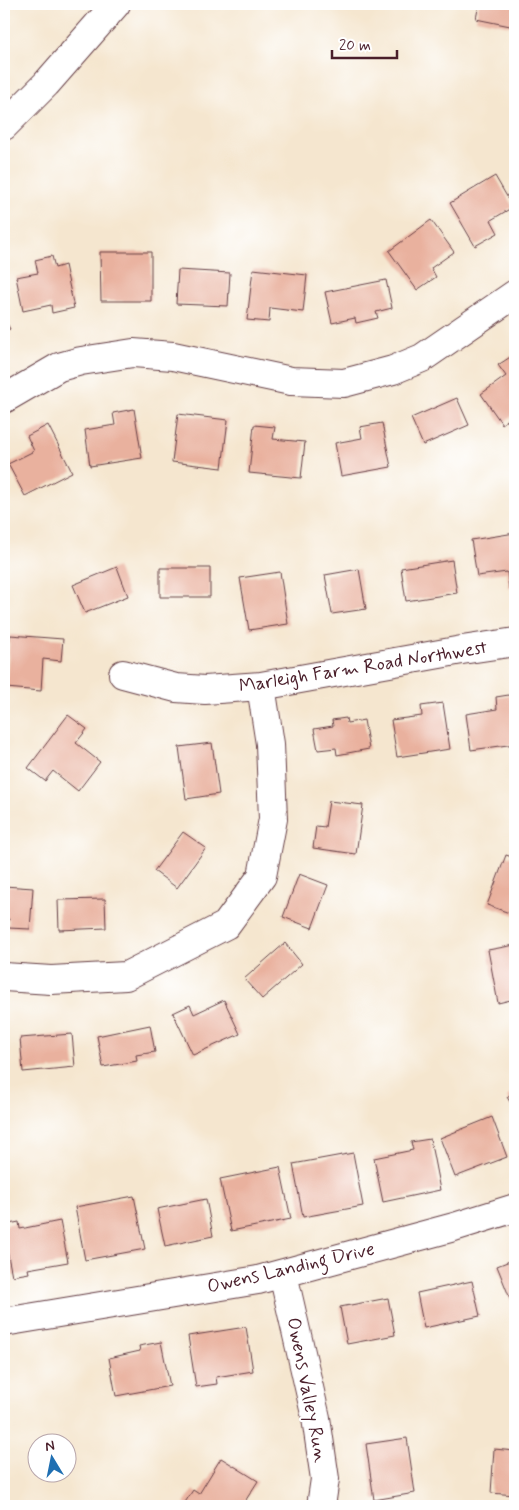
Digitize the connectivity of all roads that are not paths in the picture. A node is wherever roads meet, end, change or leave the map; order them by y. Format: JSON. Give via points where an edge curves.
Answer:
{"nodes":[{"id":1,"x":116,"y":4,"type":"edge"},
{"id":2,"x":4,"y":126,"type":"edge"},
{"id":3,"x":515,"y":294,"type":"edge"},
{"id":4,"x":4,"y":399,"type":"edge"},
{"id":5,"x":515,"y":642,"type":"edge"},
{"id":6,"x":123,"y":674,"type":"dead end"},
{"id":7,"x":261,"y":686,"type":"junction"},
{"id":8,"x":4,"y":977,"type":"edge"},
{"id":9,"x":515,"y":1208,"type":"edge"},
{"id":10,"x":283,"y":1274,"type":"junction"},
{"id":11,"x":4,"y":1322,"type":"edge"},
{"id":12,"x":321,"y":1506,"type":"edge"}],
"edges":[{"from":1,"to":2,"type":"street","via":[[46,84]]},
{"from":3,"to":4,"type":"street","via":[[422,358],[393,370],[344,383],[291,381],[173,356],[133,354],[59,367]]},
{"from":5,"to":7,"type":"street","name":"Marleigh Farm Road Northwest"},
{"from":6,"to":7,"type":"street","name":"Marleigh Farm Road Northwest","via":[[176,688],[205,690]]},
{"from":7,"to":8,"type":"street","via":[[270,744],[273,819],[262,876],[226,925],[126,976],[51,980]]},
{"from":9,"to":10,"type":"street","name":"Owens Landing Drive"},
{"from":10,"to":11,"type":"street","name":"Owens Landing Drive"},
{"from":10,"to":12,"type":"street","name":"Owens Valley Run","via":[[316,1418],[325,1479]]}]}
